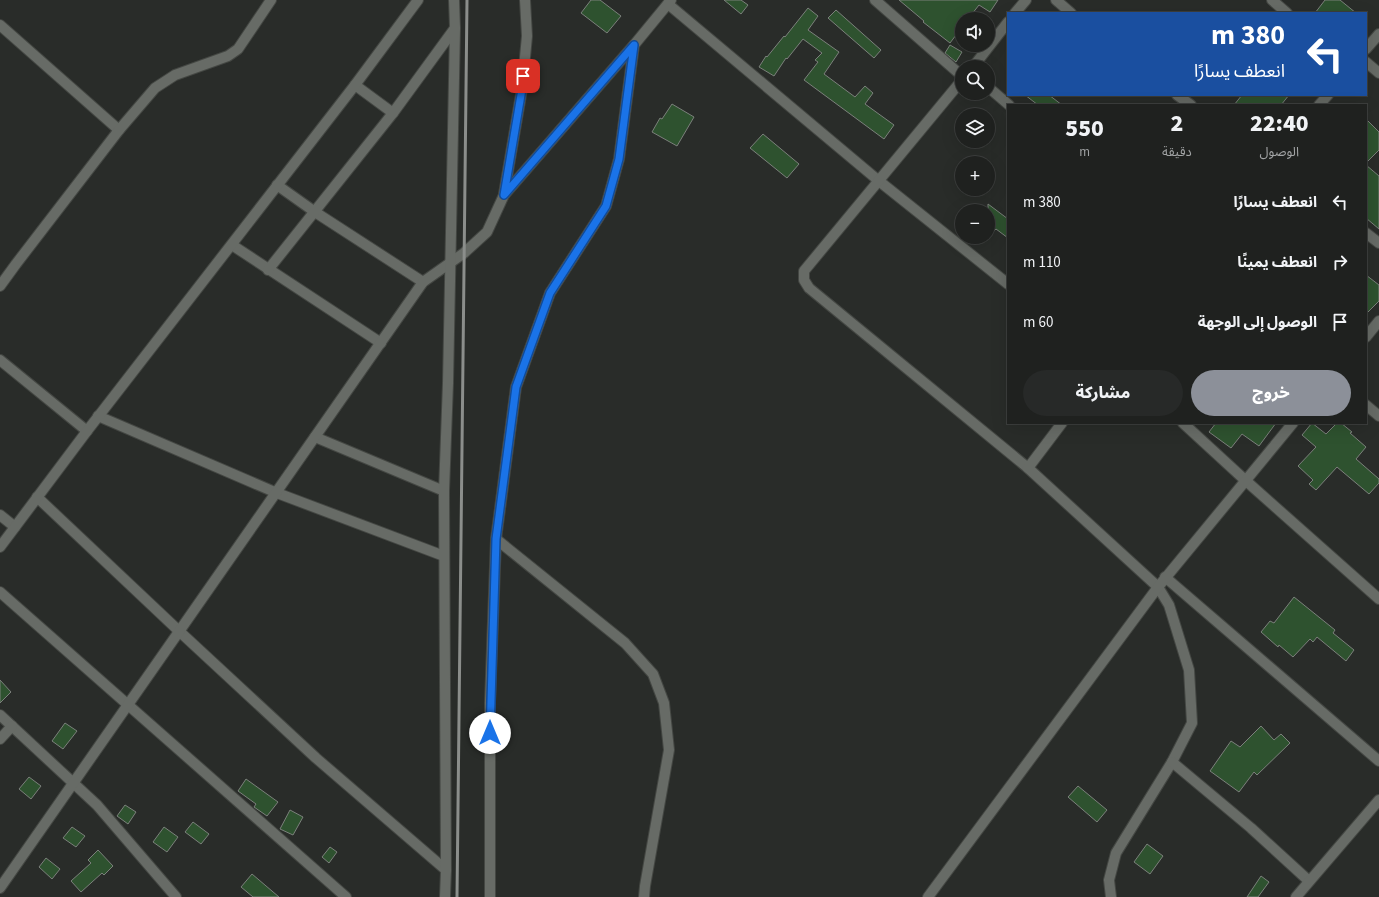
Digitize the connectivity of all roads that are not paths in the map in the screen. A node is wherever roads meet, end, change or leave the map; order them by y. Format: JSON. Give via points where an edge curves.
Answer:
{"nodes":[{"id":1,"x":271,"y":0,"type":"edge"},
{"id":2,"x":418,"y":0,"type":"edge"},
{"id":3,"x":454,"y":0,"type":"edge"},
{"id":4,"x":524,"y":0,"type":"edge"},
{"id":5,"x":875,"y":0,"type":"edge"},
{"id":6,"x":1026,"y":0,"type":"edge"},
{"id":7,"x":1056,"y":0,"type":"edge"},
{"id":8,"x":1272,"y":0,"type":"edge"},
{"id":9,"x":670,"y":2,"type":"edge"},
{"id":10,"x":1016,"y":12,"type":"edge"},
{"id":11,"x":1070,"y":12,"type":"edge"},
{"id":12,"x":1286,"y":12,"type":"edge"},
{"id":13,"x":1007,"y":23,"type":"edge"},
{"id":14,"x":0,"y":25,"type":"edge"},
{"id":15,"x":455,"y":28,"type":"junction"},
{"id":16,"x":1379,"y":34,"type":"edge"},
{"id":17,"x":634,"y":45,"type":"junction"},
{"id":18,"x":1367,"y":48,"type":"edge"},
{"id":19,"x":978,"y":60,"type":"edge"},
{"id":20,"x":1367,"y":63,"type":"edge"},
{"id":21,"x":955,"y":70,"type":"edge"},
{"id":22,"x":1379,"y":73,"type":"edge"},
{"id":23,"x":355,"y":85,"type":"junction"},
{"id":24,"x":955,"y":89,"type":"edge"},
{"id":25,"x":995,"y":93,"type":"edge"},
{"id":26,"x":1178,"y":96,"type":"edge"},
{"id":27,"x":1327,"y":96,"type":"edge"},
{"id":28,"x":1008,"y":104,"type":"edge"},
{"id":29,"x":1190,"y":104,"type":"edge"},
{"id":30,"x":1320,"y":104,"type":"edge"},
{"id":31,"x":393,"y":113,"type":"junction"},
{"id":32,"x":119,"y":130,"type":"junction"},
{"id":33,"x":879,"y":181,"type":"junction"},
{"id":34,"x":277,"y":185,"type":"junction"},
{"id":35,"x":504,"y":195,"type":"junction"},
{"id":36,"x":315,"y":212,"type":"junction"},
{"id":37,"x":1367,"y":234,"type":"edge"},
{"id":38,"x":1379,"y":243,"type":"edge"},
{"id":39,"x":232,"y":245,"type":"junction"},
{"id":40,"x":450,"y":263,"type":"junction"},
{"id":41,"x":268,"y":270,"type":"junction"},
{"id":42,"x":423,"y":282,"type":"junction"},
{"id":43,"x":1007,"y":283,"type":"edge"},
{"id":44,"x":0,"y":286,"type":"edge"},
{"id":45,"x":1379,"y":321,"type":"edge"},
{"id":46,"x":1367,"y":336,"type":"edge"},
{"id":47,"x":381,"y":343,"type":"junction"},
{"id":48,"x":0,"y":360,"type":"edge"},
{"id":49,"x":1367,"y":406,"type":"edge"},
{"id":50,"x":98,"y":416,"type":"junction"},
{"id":51,"x":1379,"y":416,"type":"edge"},
{"id":52,"x":1061,"y":424,"type":"edge"},
{"id":53,"x":1184,"y":424,"type":"edge"},
{"id":54,"x":1292,"y":424,"type":"edge"},
{"id":55,"x":87,"y":431,"type":"junction"},
{"id":56,"x":315,"y":437,"type":"junction"},
{"id":57,"x":1028,"y":468,"type":"junction"},
{"id":58,"x":1245,"y":480,"type":"junction"},
{"id":59,"x":444,"y":491,"type":"junction"},
{"id":60,"x":276,"y":493,"type":"junction"},
{"id":61,"x":37,"y":497,"type":"junction"},
{"id":62,"x":0,"y":515,"type":"edge"},
{"id":63,"x":15,"y":527,"type":"junction"},
{"id":64,"x":496,"y":539,"type":"junction"},
{"id":65,"x":0,"y":547,"type":"edge"},
{"id":66,"x":444,"y":556,"type":"junction"},
{"id":67,"x":1165,"y":577,"type":"junction"},
{"id":68,"x":1158,"y":586,"type":"junction"},
{"id":69,"x":0,"y":592,"type":"edge"},
{"id":70,"x":1379,"y":599,"type":"edge"},
{"id":71,"x":179,"y":631,"type":"junction"},
{"id":72,"x":128,"y":704,"type":"junction"},
{"id":73,"x":0,"y":715,"type":"edge"},
{"id":74,"x":12,"y":726,"type":"junction"},
{"id":75,"x":0,"y":739,"type":"edge"},
{"id":76,"x":1379,"y":761,"type":"edge"},
{"id":77,"x":1172,"y":762,"type":"junction"},
{"id":78,"x":73,"y":783,"type":"junction"},
{"id":79,"x":1379,"y":800,"type":"edge"},
{"id":80,"x":446,"y":870,"type":"junction"},
{"id":81,"x":1309,"y":881,"type":"junction"},
{"id":82,"x":0,"y":888,"type":"edge"},
{"id":83,"x":176,"y":897,"type":"edge"},
{"id":84,"x":346,"y":897,"type":"edge"},
{"id":85,"x":444,"y":897,"type":"edge"},
{"id":86,"x":490,"y":897,"type":"edge"},
{"id":87,"x":644,"y":897,"type":"edge"},
{"id":88,"x":928,"y":897,"type":"edge"},
{"id":89,"x":1111,"y":897,"type":"edge"},
{"id":90,"x":1296,"y":897,"type":"edge"}],
"edges":[{"from":1,"to":32,"type":"street","via":[[238,49],[228,56],[175,75],[155,88]]},
{"from":2,"to":23,"type":"street"},
{"from":3,"to":15,"type":"street"},
{"from":4,"to":35,"type":"street","via":[[526,36],[522,89]]},
{"from":5,"to":21,"type":"street"},
{"from":6,"to":10,"type":"street"},
{"from":7,"to":11,"type":"street"},
{"from":8,"to":12,"type":"street"},
{"from":9,"to":17,"type":"street"},
{"from":9,"to":33,"type":"street"},
{"from":13,"to":19,"type":"street"},
{"from":14,"to":32,"type":"street"},
{"from":15,"to":31,"type":"street"},
{"from":15,"to":40,"type":"street"},
{"from":16,"to":18,"type":"street"},
{"from":17,"to":35,"type":"street"},
{"from":17,"to":64,"type":"street","via":[[619,159],[606,206],[550,293],[516,387]]},
{"from":20,"to":22,"type":"street"},
{"from":23,"to":31,"type":"street"},
{"from":23,"to":34,"type":"street"},
{"from":24,"to":33,"type":"street"},
{"from":25,"to":28,"type":"street"},
{"from":26,"to":29,"type":"street"},
{"from":27,"to":30,"type":"street"},
{"from":31,"to":36,"type":"street"},
{"from":32,"to":44,"type":"street"},
{"from":33,"to":43,"type":"street"},
{"from":33,"to":57,"type":"street","via":[[804,271],[804,280],[809,288]]},
{"from":34,"to":36,"type":"street"},
{"from":34,"to":39,"type":"street"},
{"from":35,"to":40,"type":"street","via":[[488,232]]},
{"from":36,"to":41,"type":"street"},
{"from":36,"to":42,"type":"street"},
{"from":37,"to":38,"type":"street"},
{"from":39,"to":41,"type":"street"},
{"from":39,"to":50,"type":"street"},
{"from":40,"to":42,"type":"street"},
{"from":40,"to":59,"type":"street"},
{"from":41,"to":47,"type":"street"},
{"from":42,"to":47,"type":"street"},
{"from":45,"to":46,"type":"street"},
{"from":47,"to":56,"type":"street"},
{"from":48,"to":55,"type":"street"},
{"from":49,"to":51,"type":"street"},
{"from":50,"to":55,"type":"street"},
{"from":50,"to":60,"type":"street"},
{"from":52,"to":57,"type":"street"},
{"from":53,"to":58,"type":"street"},
{"from":54,"to":58,"type":"street"},
{"from":55,"to":61,"type":"street"},
{"from":56,"to":59,"type":"street"},
{"from":56,"to":60,"type":"street"},
{"from":57,"to":68,"type":"street"},
{"from":58,"to":67,"type":"street"},
{"from":58,"to":70,"type":"street"},
{"from":59,"to":66,"type":"street"},
{"from":60,"to":66,"type":"street"},
{"from":60,"to":71,"type":"street"},
{"from":61,"to":63,"type":"street"},
{"from":61,"to":71,"type":"street"},
{"from":62,"to":63,"type":"street"},
{"from":63,"to":65,"type":"street"},
{"from":64,"to":86,"type":"street","via":[[490,703]]},
{"from":64,"to":87,"type":"street","via":[[625,643],[653,674],[664,703],[669,750]]},
{"from":66,"to":80,"type":"street"},
{"from":67,"to":68,"type":"street"},
{"from":67,"to":76,"type":"street"},
{"from":68,"to":77,"type":"street","via":[[1169,604],[1189,670],[1192,723]]},
{"from":68,"to":88,"type":"street"},
{"from":69,"to":72,"type":"street"},
{"from":71,"to":72,"type":"street"},
{"from":71,"to":80,"type":"street","via":[[316,758]]},
{"from":72,"to":78,"type":"street"},
{"from":72,"to":84,"type":"street"},
{"from":73,"to":74,"type":"street"},
{"from":74,"to":75,"type":"street"},
{"from":74,"to":78,"type":"street"},
{"from":77,"to":81,"type":"street"},
{"from":77,"to":89,"type":"street","via":[[1116,854],[1109,880]]},
{"from":78,"to":82,"type":"street"},
{"from":78,"to":83,"type":"street","via":[[97,805]]},
{"from":79,"to":81,"type":"street"},
{"from":80,"to":85,"type":"street"},
{"from":81,"to":90,"type":"street"}]}
